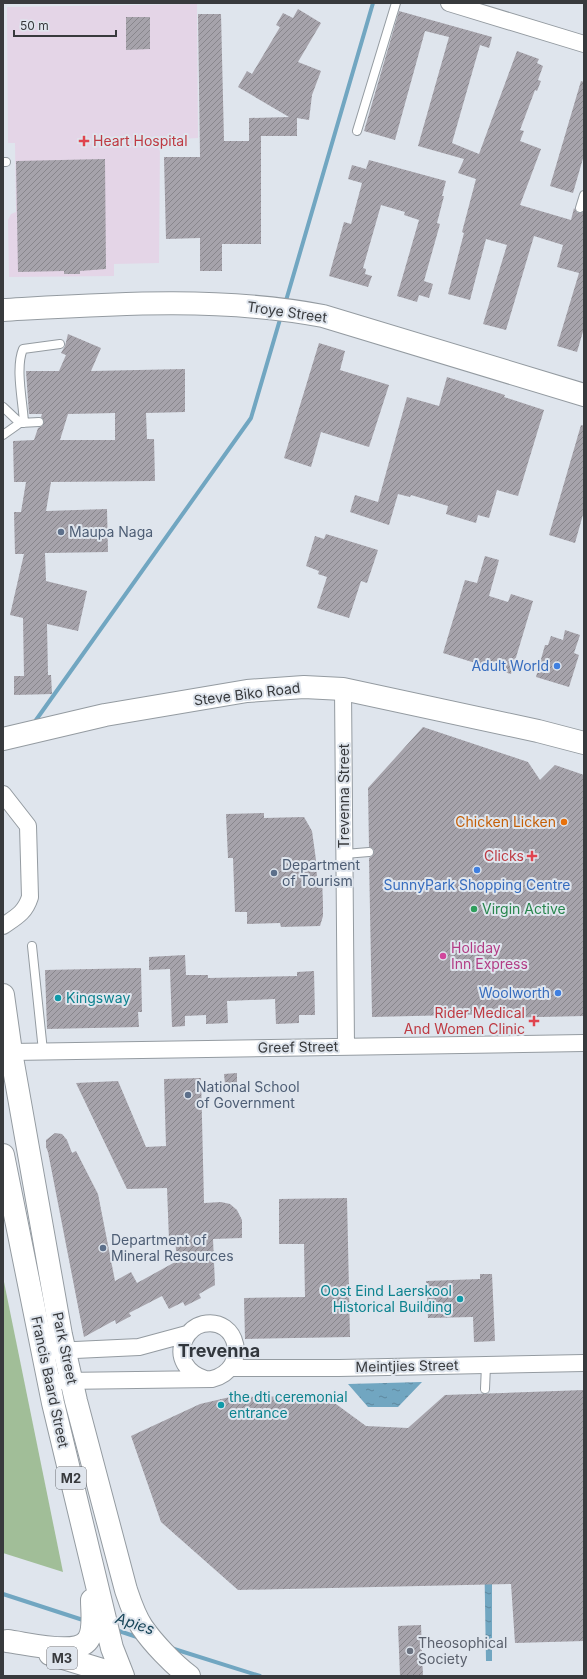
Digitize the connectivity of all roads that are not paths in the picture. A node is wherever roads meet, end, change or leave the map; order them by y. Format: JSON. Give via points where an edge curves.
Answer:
{"nodes":[{"id":1,"x":396,"y":3,"type":"edge"},
{"id":2,"x":449,"y":3,"type":"edge"},
{"id":3,"x":485,"y":8,"type":"edge"},
{"id":4,"x":584,"y":44,"type":"edge"},
{"id":5,"x":357,"y":131,"type":"dead end"},
{"id":6,"x":584,"y":195,"type":"edge"},
{"id":7,"x":580,"y":208,"type":"dead end"},
{"id":8,"x":3,"y":310,"type":"edge"},
{"id":9,"x":60,"y":344,"type":"dead end"},
{"id":10,"x":584,"y":395,"type":"edge"},
{"id":11,"x":3,"y":407,"type":"edge"},
{"id":12,"x":39,"y":422,"type":"dead end"},
{"id":13,"x":22,"y":423,"type":"junction"},
{"id":14,"x":3,"y":435,"type":"edge"},
{"id":15,"x":343,"y":689,"type":"junction"},
{"id":16,"x":3,"y":739,"type":"edge"},
{"id":17,"x":584,"y":743,"type":"edge"},
{"id":18,"x":3,"y":794,"type":"edge"},
{"id":19,"x":369,"y":852,"type":"dead end"},
{"id":20,"x":345,"y":854,"type":"junction"},
{"id":21,"x":3,"y":926,"type":"edge"},
{"id":22,"x":32,"y":946,"type":"dead end"},
{"id":23,"x":3,"y":995,"type":"edge"},
{"id":24,"x":584,"y":1042,"type":"edge"},
{"id":25,"x":346,"y":1046,"type":"junction"},
{"id":26,"x":42,"y":1051,"type":"junction"},
{"id":27,"x":11,"y":1052,"type":"junction"},
{"id":28,"x":3,"y":1155,"type":"edge"},
{"id":29,"x":188,"y":1334,"type":"junction"},
{"id":30,"x":65,"y":1351,"type":"junction"},
{"id":31,"x":42,"y":1352,"type":"junction"},
{"id":32,"x":584,"y":1363,"type":"edge"},
{"id":33,"x":486,"y":1364,"type":"junction"},
{"id":34,"x":231,"y":1368,"type":"junction"},
{"id":35,"x":205,"y":1378,"type":"junction"},
{"id":36,"x":49,"y":1381,"type":"junction"},
{"id":37,"x":72,"y":1381,"type":"junction"},
{"id":38,"x":485,"y":1389,"type":"dead end"},
{"id":39,"x":97,"y":1603,"type":"junction"},
{"id":40,"x":5,"y":1640,"type":"edge"},
{"id":41,"x":122,"y":1676,"type":"edge"},
{"id":42,"x":189,"y":1676,"type":"edge"}],
"edges":[{"from":1,"to":5,"type":"lane"},
{"from":2,"to":3,"type":"street"},
{"from":3,"to":4,"type":"street"},
{"from":6,"to":7,"type":"lane"},
{"from":8,"to":10,"type":"main road","name":"Troye Street","via":[[116,304],[202,304],[303,312]]},
{"from":9,"to":13,"type":"lane","via":[[23,350],[20,362]]},
{"from":11,"to":13,"type":"lane"},
{"from":12,"to":13,"type":"lane"},
{"from":13,"to":14,"type":"lane"},
{"from":15,"to":16,"type":"main road","name":"Steve Biko Road","via":[[304,687],[247,691],[106,715]]},
{"from":15,"to":17,"type":"main road","name":"Steve Biko Road"},
{"from":15,"to":20,"type":"street","name":"Trevenna Street"},
{"from":18,"to":21,"type":"street","via":[[28,826],[30,897],[20,914]]},
{"from":19,"to":20,"type":"lane"},
{"from":20,"to":25,"type":"street","name":"Trevenna Street"},
{"from":22,"to":26,"type":"lane"},
{"from":23,"to":27,"type":"main road","name":"Park Street"},
{"from":24,"to":25,"type":"street","name":"Greef Street"},
{"from":25,"to":26,"type":"street","name":"Greef Street"},
{"from":26,"to":27,"type":"street","name":"Greef Street"},
{"from":27,"to":30,"type":"main road","name":"Park Street"},
{"from":28,"to":31,"type":"main road","name":"Francis Baard Street","number":"M2"},
{"from":29,"to":30,"type":"street","via":[[139,1347]]},
{"from":29,"to":34,"type":"street","via":[[206,1324],[226,1329],[235,1341],[236,1348]]},
{"from":29,"to":35,"type":"street","via":[[182,1347],[184,1362],[192,1373]]},
{"from":30,"to":31,"type":"street"},
{"from":30,"to":37,"type":"main road","name":"Park Street"},
{"from":31,"to":36,"type":"main road","name":"Francis Baard Street","number":"M2"},
{"from":32,"to":33,"type":"street","name":"Meintjies Street"},
{"from":33,"to":34,"type":"street","name":"Meintjies Street"},
{"from":33,"to":38,"type":"lane"},
{"from":34,"to":35,"type":"street","via":[[220,1377]]},
{"from":35,"to":37,"type":"street"},
{"from":36,"to":37,"type":"street"},
{"from":36,"to":39,"type":"main road","name":"Francis Baard Street","number":"M2","via":[[91,1562]]},
{"from":37,"to":42,"type":"main road","name":"Park Street","via":[[132,1607],[142,1627]]},
{"from":39,"to":40,"type":"main road","via":[[89,1640],[82,1646],[55,1648]]},
{"from":39,"to":41,"type":"main road","name":"Francis Baard Street","number":"M2"},
{"from":40,"to":41,"type":"main road","number":"M3"}]}
